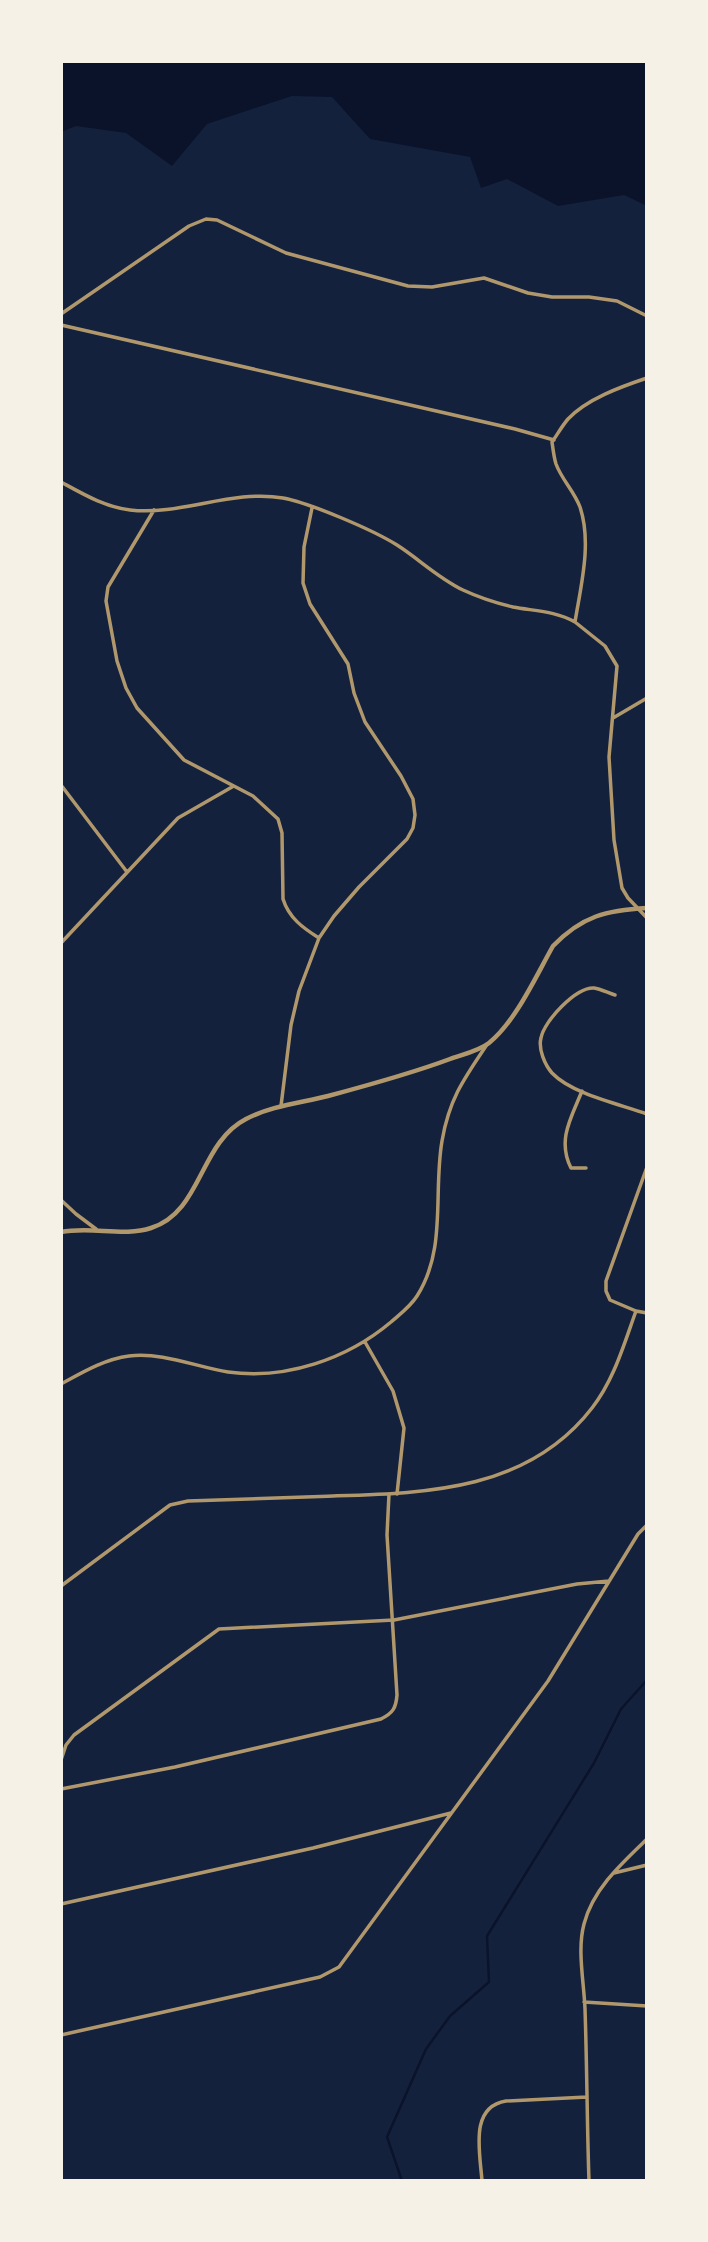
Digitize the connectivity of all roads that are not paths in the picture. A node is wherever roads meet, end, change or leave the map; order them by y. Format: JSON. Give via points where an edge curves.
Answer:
{"nodes":[{"id":1,"x":61,"y":314,"type":"edge"},
{"id":2,"x":647,"y":316,"type":"edge"},
{"id":3,"x":61,"y":325,"type":"edge"},
{"id":4,"x":647,"y":379,"type":"edge"},
{"id":5,"x":554,"y":440,"type":"junction"},
{"id":6,"x":61,"y":482,"type":"edge"},
{"id":7,"x":312,"y":508,"type":"junction"},
{"id":8,"x":154,"y":510,"type":"junction"},
{"id":9,"x":575,"y":622,"type":"junction"},
{"id":10,"x":647,"y":698,"type":"edge"},
{"id":11,"x":613,"y":718,"type":"junction"},
{"id":12,"x":61,"y":785,"type":"edge"},
{"id":13,"x":232,"y":787,"type":"junction"},
{"id":14,"x":127,"y":872,"type":"junction"},
{"id":15,"x":637,"y":908,"type":"junction"},
{"id":16,"x":647,"y":908,"type":"edge"},
{"id":17,"x":647,"y":918,"type":"edge"},
{"id":18,"x":320,"y":938,"type":"junction"},
{"id":19,"x":61,"y":943,"type":"edge"},
{"id":20,"x":615,"y":995,"type":"dead end"},
{"id":21,"x":488,"y":1045,"type":"junction"},
{"id":22,"x":582,"y":1091,"type":"junction"},
{"id":23,"x":281,"y":1107,"type":"junction"},
{"id":24,"x":647,"y":1114,"type":"edge"},
{"id":25,"x":647,"y":1167,"type":"edge"},
{"id":26,"x":586,"y":1168,"type":"dead end"},
{"id":27,"x":61,"y":1199,"type":"edge"},
{"id":28,"x":96,"y":1229,"type":"junction"},
{"id":29,"x":61,"y":1232,"type":"edge"},
{"id":30,"x":636,"y":1311,"type":"junction"},
{"id":31,"x":647,"y":1313,"type":"edge"},
{"id":32,"x":365,"y":1342,"type":"junction"},
{"id":33,"x":61,"y":1382,"type":"edge"},
{"id":34,"x":389,"y":1494,"type":"junction"},
{"id":35,"x":397,"y":1494,"type":"junction"},
{"id":36,"x":647,"y":1525,"type":"edge"},
{"id":37,"x":609,"y":1581,"type":"junction"},
{"id":38,"x":61,"y":1586,"type":"edge"},
{"id":39,"x":394,"y":1620,"type":"junction"},
{"id":40,"x":61,"y":1759,"type":"edge"},
{"id":41,"x":61,"y":1788,"type":"edge"},
{"id":42,"x":452,"y":1813,"type":"junction"},
{"id":43,"x":647,"y":1839,"type":"edge"},
{"id":44,"x":647,"y":1865,"type":"edge"},
{"id":45,"x":612,"y":1874,"type":"junction"},
{"id":46,"x":61,"y":1904,"type":"edge"},
{"id":47,"x":584,"y":2002,"type":"junction"},
{"id":48,"x":647,"y":2006,"type":"edge"},
{"id":49,"x":61,"y":2035,"type":"edge"},
{"id":50,"x":587,"y":2097,"type":"junction"},
{"id":51,"x":482,"y":2181,"type":"edge"},
{"id":52,"x":589,"y":2181,"type":"edge"}],
"edges":[{"from":1,"to":2,"type":"street","via":[[206,219],[286,253],[408,286],[432,287],[484,278],[528,293],[617,301]]},
{"from":3,"to":5,"type":"street"},
{"from":4,"to":5,"type":"street","via":[[596,399],[567,420]]},
{"from":5,"to":9,"type":"street","via":[[556,464],[573,490],[583,526],[583,573]]},
{"from":6,"to":8,"type":"street","via":[[103,504]]},
{"from":7,"to":8,"type":"street","via":[[267,496]]},
{"from":7,"to":9,"type":"street","via":[[394,543],[462,589],[510,606],[564,615]]},
{"from":7,"to":18,"type":"street","via":[[303,571],[310,604],[348,664],[365,722],[401,776],[413,799],[415,815],[408,839],[359,887]]},
{"from":8,"to":13,"type":"street","via":[[108,587],[106,601],[117,661],[126,688],[151,725],[184,760]]},
{"from":9,"to":11,"type":"street","via":[[605,646],[617,666]]},
{"from":10,"to":11,"type":"street"},
{"from":11,"to":15,"type":"street","via":[[614,840],[622,888]]},
{"from":12,"to":14,"type":"street"},
{"from":13,"to":14,"type":"street","via":[[178,818]]},
{"from":13,"to":18,"type":"street","via":[[253,796],[278,819],[286,909],[299,925]]},
{"from":14,"to":19,"type":"street"},
{"from":15,"to":16,"type":"street"},
{"from":15,"to":17,"type":"street"},
{"from":15,"to":21,"type":"street","via":[[611,910],[562,937]]},
{"from":18,"to":23,"type":"street","via":[[291,1025]]},
{"from":20,"to":22,"type":"street","via":[[593,988],[579,993],[551,1019],[541,1038],[547,1066],[561,1081]]},
{"from":21,"to":23,"type":"street","via":[[413,1073]]},
{"from":21,"to":32,"type":"street","via":[[458,1087],[447,1117],[429,1270],[408,1308]]},
{"from":22,"to":24,"type":"street"},
{"from":22,"to":26,"type":"street","via":[[563,1145],[571,1168]]},
{"from":23,"to":28,"type":"street","via":[[231,1128],[171,1218],[138,1231]]},
{"from":25,"to":30,"type":"street","via":[[606,1281],[610,1300]]},
{"from":27,"to":28,"type":"street"},
{"from":28,"to":29,"type":"street"},
{"from":30,"to":31,"type":"street"},
{"from":30,"to":35,"type":"street","via":[[612,1375],[593,1408],[556,1443],[518,1466],[470,1485]]},
{"from":32,"to":33,"type":"street","via":[[299,1369],[243,1374],[162,1357],[130,1356]]},
{"from":32,"to":35,"type":"street","via":[[393,1391],[404,1428]]},
{"from":34,"to":35,"type":"street"},
{"from":34,"to":38,"type":"street","via":[[170,1505]]},
{"from":34,"to":39,"type":"street","via":[[387,1535]]},
{"from":36,"to":37,"type":"street"},
{"from":37,"to":39,"type":"street"},
{"from":37,"to":42,"type":"street","via":[[548,1681]]},
{"from":39,"to":40,"type":"street","via":[[219,1629],[74,1735]]},
{"from":39,"to":41,"type":"street","via":[[396,1707],[381,1719],[175,1767]]},
{"from":42,"to":46,"type":"street","via":[[313,1849]]},
{"from":42,"to":49,"type":"street","via":[[332,1972]]},
{"from":43,"to":45,"type":"street"},
{"from":44,"to":45,"type":"street"},
{"from":45,"to":47,"type":"street","via":[[583,1924]]},
{"from":47,"to":48,"type":"street"},
{"from":47,"to":50,"type":"street"},
{"from":50,"to":51,"type":"street","via":[[497,2102],[485,2110],[480,2122]]},
{"from":50,"to":52,"type":"street"}]}
